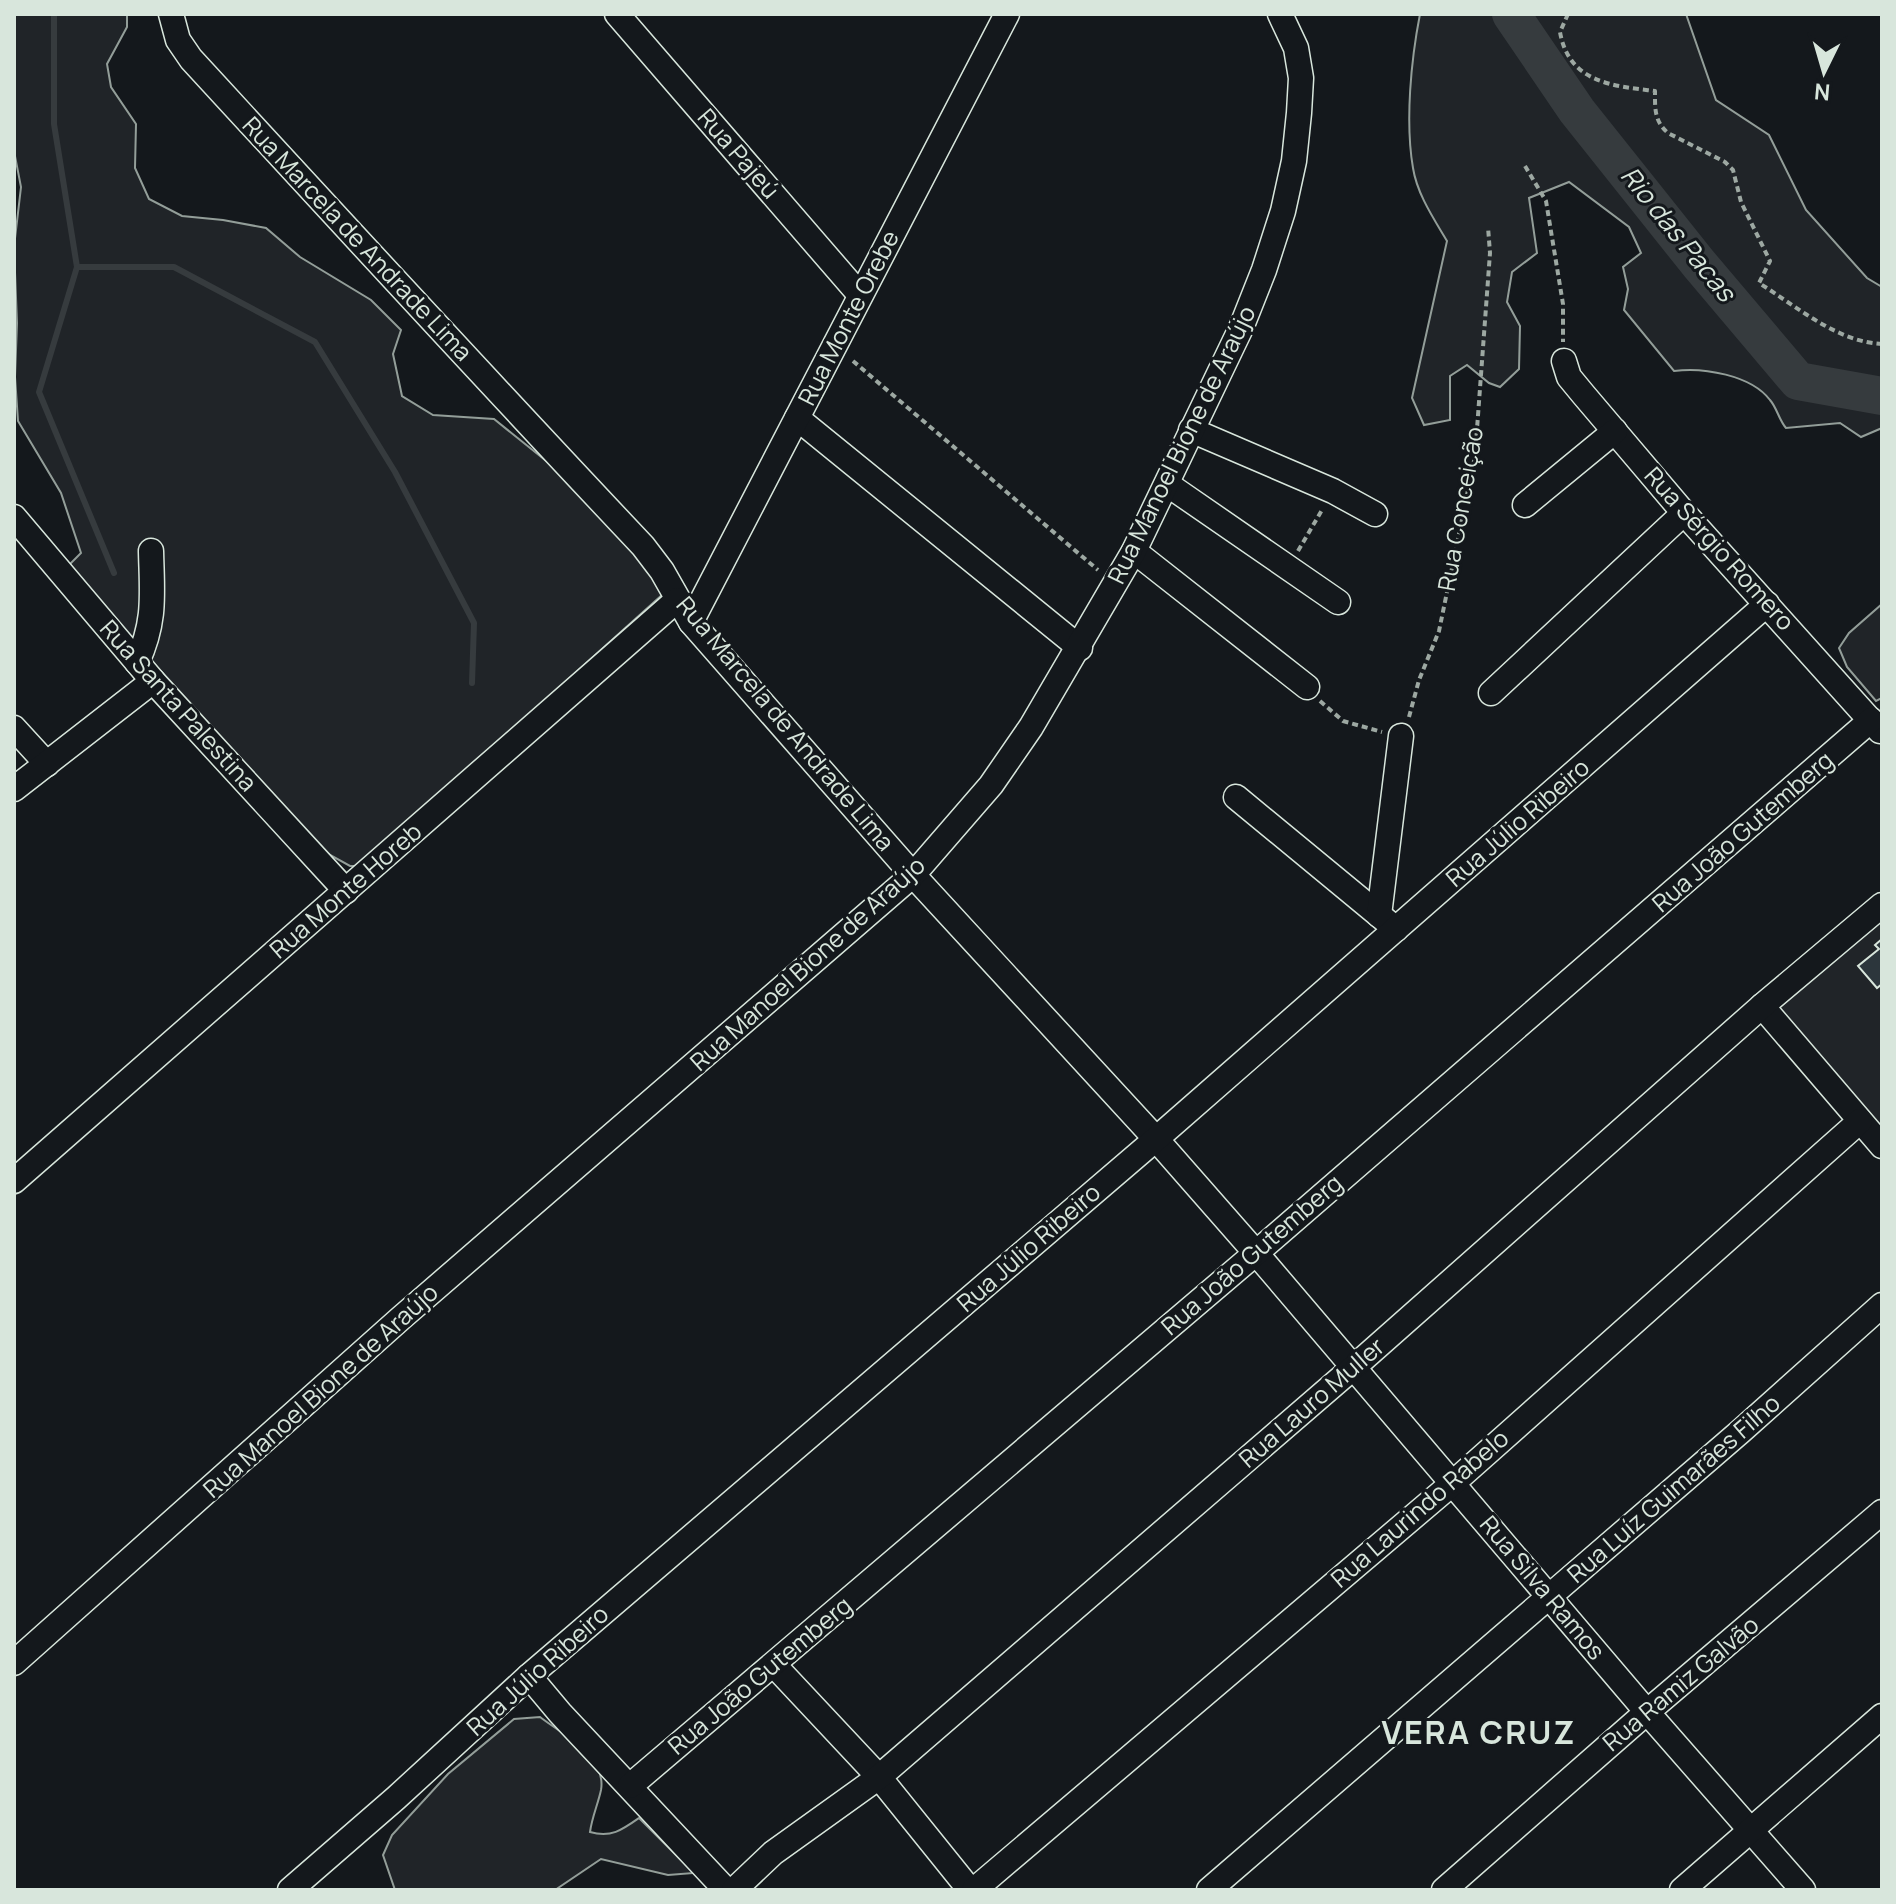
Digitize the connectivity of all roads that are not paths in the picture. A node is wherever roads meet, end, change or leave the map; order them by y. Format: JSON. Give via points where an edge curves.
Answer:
{"nodes":[{"id":1,"x":171,"y":14,"type":"edge"},
{"id":2,"x":617,"y":14,"type":"edge"},
{"id":3,"x":1007,"y":14,"type":"edge"},
{"id":4,"x":1280,"y":14,"type":"edge"},
{"id":5,"x":860,"y":295,"type":"junction"},
{"id":6,"x":1564,"y":361,"type":"road end"},
{"id":7,"x":797,"y":418,"type":"junction"},
{"id":8,"x":1191,"y":430,"type":"junction"},
{"id":9,"x":1615,"y":431,"type":"junction"},
{"id":10,"x":1167,"y":484,"type":"junction"},
{"id":11,"x":1525,"y":505,"type":"dead end"},
{"id":12,"x":1684,"y":513,"type":"junction"},
{"id":13,"x":1375,"y":514,"type":"dead end"},
{"id":14,"x":14,"y":517,"type":"edge"},
{"id":15,"x":151,"y":551,"type":"dead end"},
{"id":16,"x":1134,"y":551,"type":"junction"},
{"id":17,"x":677,"y":600,"type":"junction"},
{"id":18,"x":1338,"y":602,"type":"dead end"},
{"id":19,"x":1767,"y":604,"type":"junction"},
{"id":20,"x":691,"y":622,"type":"junction"},
{"id":21,"x":1080,"y":648,"type":"junction"},
{"id":22,"x":145,"y":672,"type":"junction"},
{"id":23,"x":1307,"y":687,"type":"road end"},
{"id":24,"x":1491,"y":693,"type":"dead end"},
{"id":25,"x":1877,"y":727,"type":"edge"},
{"id":26,"x":14,"y":728,"type":"edge"},
{"id":27,"x":1401,"y":736,"type":"road end"},
{"id":28,"x":47,"y":764,"type":"junction"},
{"id":29,"x":14,"y":789,"type":"edge"},
{"id":30,"x":1236,"y":797,"type":"dead end"},
{"id":31,"x":913,"y":875,"type":"junction"},
{"id":32,"x":346,"y":891,"type":"junction"},
{"id":33,"x":1882,"y":905,"type":"edge"},
{"id":34,"x":1387,"y":922,"type":"junction"},
{"id":35,"x":1762,"y":1006,"type":"junction"},
{"id":36,"x":1860,"y":1121,"type":"junction"},
{"id":37,"x":1156,"y":1139,"type":"junction"},
{"id":38,"x":1882,"y":1146,"type":"edge"},
{"id":39,"x":14,"y":1181,"type":"edge"},
{"id":40,"x":1256,"y":1253,"type":"junction"},
{"id":41,"x":1882,"y":1305,"type":"edge"},
{"id":42,"x":1354,"y":1367,"type":"junction"},
{"id":43,"x":1453,"y":1483,"type":"junction"},
{"id":44,"x":1882,"y":1512,"type":"edge"},
{"id":45,"x":1550,"y":1597,"type":"junction"},
{"id":46,"x":14,"y":1663,"type":"edge"},
{"id":47,"x":774,"y":1665,"type":"junction"},
{"id":48,"x":529,"y":1676,"type":"junction"},
{"id":49,"x":1647,"y":1712,"type":"junction"},
{"id":50,"x":1882,"y":1716,"type":"edge"},
{"id":51,"x":879,"y":1777,"type":"junction"},
{"id":52,"x":630,"y":1786,"type":"junction"},
{"id":53,"x":1750,"y":1832,"type":"junction"},
{"id":54,"x":290,"y":1890,"type":"edge"},
{"id":55,"x":726,"y":1890,"type":"edge"},
{"id":56,"x":734,"y":1890,"type":"edge"},
{"id":57,"x":972,"y":1890,"type":"edge"},
{"id":58,"x":1209,"y":1890,"type":"edge"},
{"id":59,"x":1444,"y":1890,"type":"edge"},
{"id":60,"x":1682,"y":1890,"type":"edge"},
{"id":61,"x":1803,"y":1890,"type":"edge"}],
"edges":[{"from":1,"to":17,"type":"street","name":"Rua Marcela de Andrade Lima","via":[[178,40],[191,59],[643,546]]},
{"from":2,"to":5,"type":"street","name":"Rua Pajeú"},
{"from":3,"to":5,"type":"street","name":"Rua Monte Orebe"},
{"from":4,"to":8,"type":"street","name":"Rua Manoel Bione de Araújo","via":[[1296,48],[1301,78],[1294,161],[1283,211],[1241,328]]},
{"from":5,"to":7,"type":"street","name":"Rua Monte Orebe"},
{"from":6,"to":9,"type":"street","name":"Rua Sérgio Romero","via":[[1569,377]]},
{"from":7,"to":20,"type":"street","name":"Rua Monte Orebe"},
{"from":7,"to":21,"type":"street"},
{"from":8,"to":10,"type":"street","name":"Rua Manoel Bione de Araújo"},
{"from":8,"to":13,"type":"street"},
{"from":9,"to":11,"type":"street"},
{"from":9,"to":12,"type":"street","name":"Rua Sérgio Romero"},
{"from":10,"to":16,"type":"street","name":"Rua Manoel Bione de Araújo"},
{"from":10,"to":18,"type":"street"},
{"from":12,"to":19,"type":"street","name":"Rua Sérgio Romero"},
{"from":12,"to":24,"type":"street"},
{"from":14,"to":22,"type":"street","name":"Rua Santa Palestina"},
{"from":15,"to":22,"type":"street","via":[[153,611]]},
{"from":16,"to":21,"type":"street","name":"Rua Manoel Bione de Araújo"},
{"from":16,"to":23,"type":"street"},
{"from":17,"to":20,"type":"street","name":"Rua Marcela de Andrade Lima"},
{"from":17,"to":32,"type":"street","name":"Rua Monte Horeb"},
{"from":19,"to":25,"type":"street","name":"Rua Sérgio Romero"},
{"from":19,"to":34,"type":"street","name":"Rua Júlio Ribeiro"},
{"from":20,"to":31,"type":"street","name":"Rua Marcela de Andrade Lima"},
{"from":21,"to":31,"type":"street","name":"Rua Manoel Bione de Araújo","via":[[991,785]]},
{"from":22,"to":28,"type":"street"},
{"from":22,"to":32,"type":"street","name":"Rua Santa Palestina"},
{"from":25,"to":40,"type":"street","name":"Rua João Gutemberg"},
{"from":26,"to":28,"type":"street"},
{"from":27,"to":34,"type":"street"},
{"from":28,"to":29,"type":"street"},
{"from":30,"to":34,"type":"street"},
{"from":31,"to":37,"type":"street","name":"Rua Marcela de Andrade Lima"},
{"from":31,"to":46,"type":"street","name":"Rua Manoel Bione de Araújo","via":[[401,1318]]},
{"from":32,"to":39,"type":"street","name":"Rua Monte Horeb"},
{"from":33,"to":35,"type":"street","name":"Rua Lauro Muller"},
{"from":34,"to":37,"type":"street","name":"Rua Júlio Ribeiro"},
{"from":35,"to":36,"type":"street"},
{"from":35,"to":42,"type":"street","name":"Rua Lauro Muller"},
{"from":36,"to":38,"type":"street"},
{"from":36,"to":43,"type":"street","name":"Rua Laurindo Rabelo"},
{"from":37,"to":40,"type":"street","name":"Rua Silva Ramos"},
{"from":37,"to":48,"type":"street","name":"Rua Júlio Ribeiro"},
{"from":40,"to":42,"type":"street","name":"Rua Silva Ramos"},
{"from":40,"to":47,"type":"street","name":"Rua João Gutemberg"},
{"from":41,"to":45,"type":"street","name":"Rua Luíz Guimarães Filho"},
{"from":42,"to":43,"type":"street","name":"Rua Silva Ramos"},
{"from":42,"to":51,"type":"street","name":"Rua Lauro Muller"},
{"from":43,"to":45,"type":"street","name":"Rua Silva Ramos"},
{"from":43,"to":57,"type":"street","name":"Rua Laurindo Rabelo"},
{"from":44,"to":49,"type":"street","name":"Rua Ramiz Galvão"},
{"from":45,"to":49,"type":"street","name":"Rua Silva Ramos"},
{"from":45,"to":58,"type":"street","name":"Rua Luíz Guimarães Filho"},
{"from":47,"to":51,"type":"street"},
{"from":47,"to":52,"type":"street","name":"Rua João Gutemberg"},
{"from":48,"to":52,"type":"street"},
{"from":48,"to":54,"type":"street","name":"Rua Júlio Ribeiro"},
{"from":49,"to":53,"type":"street","name":"Rua Silva Ramos"},
{"from":49,"to":59,"type":"street","name":"Rua Ramiz Galvão"},
{"from":50,"to":53,"type":"street"},
{"from":51,"to":56,"type":"street","name":"Rua Lauro Muller","via":[[773,1853]]},
{"from":51,"to":57,"type":"street"},
{"from":52,"to":55,"type":"street"},
{"from":53,"to":60,"type":"street"},
{"from":53,"to":61,"type":"street","name":"Rua Silva Ramos"}]}
